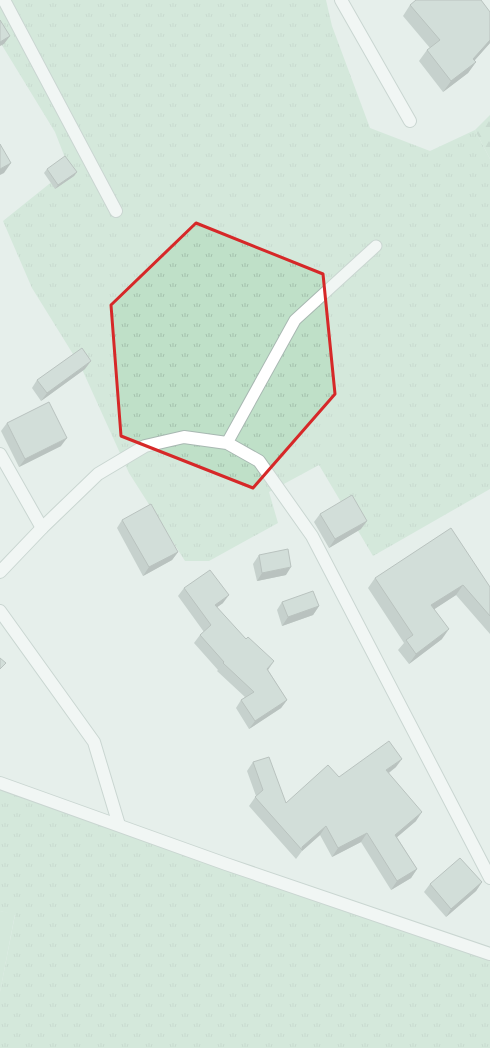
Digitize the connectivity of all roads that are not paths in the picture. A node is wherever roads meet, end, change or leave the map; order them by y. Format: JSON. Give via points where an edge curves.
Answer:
{"nodes":[{"id":1,"x":4,"y":0,"type":"edge"},
{"id":2,"x":341,"y":0,"type":"edge"},
{"id":3,"x":410,"y":120,"type":"dead end"},
{"id":4,"x":116,"y":211,"type":"dead end"},
{"id":5,"x":376,"y":246,"type":"dead end"},
{"id":6,"x":227,"y":443,"type":"junction"},
{"id":7,"x":0,"y":454,"type":"edge"},
{"id":8,"x":42,"y":528,"type":"junction"},
{"id":9,"x":0,"y":572,"type":"edge"},
{"id":10,"x":0,"y":611,"type":"edge"},
{"id":11,"x":0,"y":783,"type":"edge"},
{"id":12,"x":119,"y":825,"type":"junction"},
{"id":13,"x":490,"y":878,"type":"edge"},
{"id":14,"x":490,"y":954,"type":"edge"}],
"edges":[{"from":1,"to":4,"type":"street"},
{"from":2,"to":3,"type":"street"},
{"from":5,"to":6,"type":"lane","via":[[295,320]]},
{"from":6,"to":8,"type":"street","via":[[184,437],[145,446],[98,474]]},
{"from":6,"to":13,"type":"street","via":[[259,461],[312,536]]},
{"from":7,"to":8,"type":"street"},
{"from":8,"to":9,"type":"street"},
{"from":10,"to":12,"type":"street","via":[[94,742]]},
{"from":11,"to":12,"type":"street"},
{"from":12,"to":14,"type":"street"}]}
